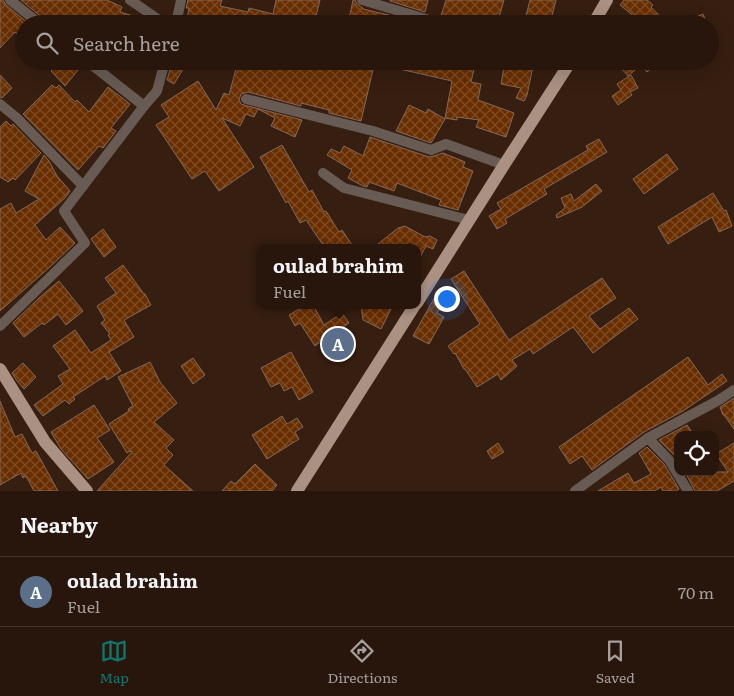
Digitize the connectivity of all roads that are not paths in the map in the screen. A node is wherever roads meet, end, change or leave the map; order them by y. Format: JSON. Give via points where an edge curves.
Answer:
{"nodes":[{"id":1,"x":10,"y":0,"type":"edge"},
{"id":2,"x":130,"y":0,"type":"edge"},
{"id":3,"x":181,"y":0,"type":"edge"},
{"id":4,"x":362,"y":0,"type":"edge"},
{"id":5,"x":607,"y":0,"type":"edge"},
{"id":6,"x":29,"y":15,"type":"edge"},
{"id":7,"x":152,"y":15,"type":"edge"},
{"id":8,"x":178,"y":15,"type":"edge"},
{"id":9,"x":413,"y":15,"type":"edge"},
{"id":10,"x":598,"y":15,"type":"edge"},
{"id":11,"x":98,"y":70,"type":"edge"},
{"id":12,"x":164,"y":70,"type":"edge"},
{"id":13,"x":565,"y":70,"type":"edge"},
{"id":14,"x":246,"y":99,"type":"dead end"},
{"id":15,"x":0,"y":104,"type":"edge"},
{"id":16,"x":144,"y":106,"type":"junction"},
{"id":17,"x":504,"y":165,"type":"junction"},
{"id":18,"x":323,"y":173,"type":"dead end"},
{"id":19,"x":83,"y":186,"type":"junction"},
{"id":20,"x":469,"y":220,"type":"junction"},
{"id":21,"x":421,"y":296,"type":"edge"},
{"id":22,"x":413,"y":309,"type":"edge"},
{"id":23,"x":0,"y":326,"type":"edge"},
{"id":24,"x":0,"y":369,"type":"edge"},
{"id":25,"x":734,"y":390,"type":"edge"},
{"id":26,"x":648,"y":438,"type":"junction"},
{"id":27,"x":87,"y":491,"type":"edge"},
{"id":28,"x":297,"y":491,"type":"edge"},
{"id":29,"x":575,"y":491,"type":"edge"},
{"id":30,"x":688,"y":491,"type":"edge"}],
"edges":[{"from":1,"to":6,"type":"street"},
{"from":2,"to":7,"type":"street"},
{"from":3,"to":8,"type":"street"},
{"from":4,"to":9,"type":"street"},
{"from":5,"to":10,"type":"main road"},
{"from":11,"to":16,"type":"street"},
{"from":12,"to":16,"type":"street","via":[[158,90]]},
{"from":13,"to":17,"type":"main road"},
{"from":14,"to":17,"type":"street","via":[[373,131],[430,150],[446,144]]},
{"from":15,"to":19,"type":"street"},
{"from":16,"to":19,"type":"street"},
{"from":17,"to":20,"type":"main road"},
{"from":18,"to":20,"type":"street","via":[[344,188]]},
{"from":19,"to":23,"type":"street","via":[[64,211],[85,243]]},
{"from":20,"to":21,"type":"main road"},
{"from":22,"to":28,"type":"main road"},
{"from":24,"to":27,"type":"main road","via":[[45,442]]},
{"from":25,"to":26,"type":"street"},
{"from":26,"to":29,"type":"street"},
{"from":26,"to":30,"type":"street","via":[[670,460]]}]}
